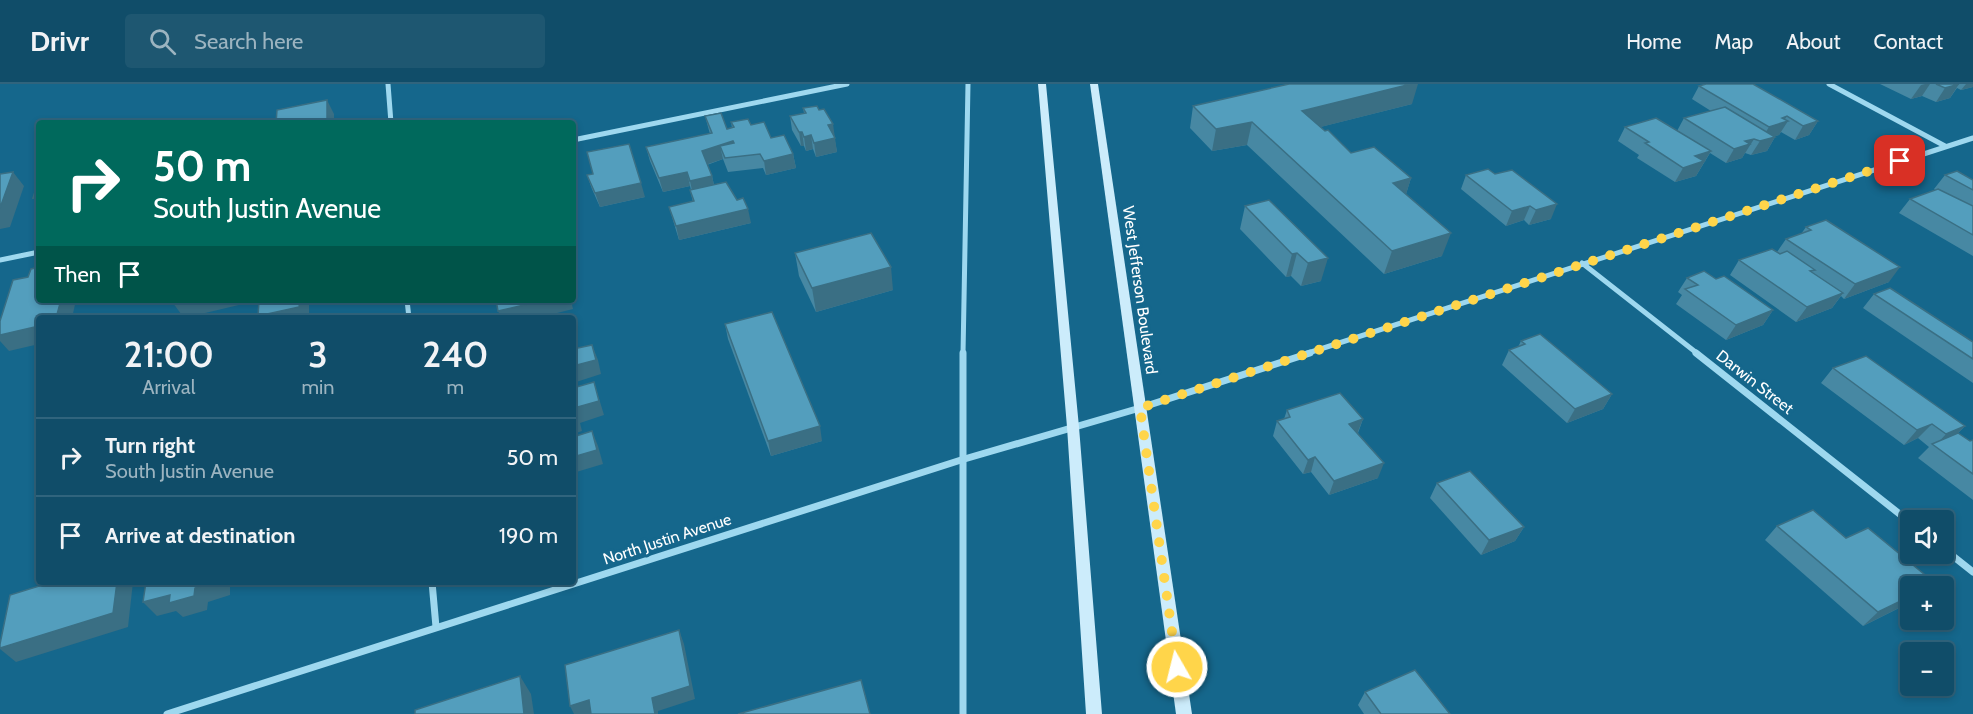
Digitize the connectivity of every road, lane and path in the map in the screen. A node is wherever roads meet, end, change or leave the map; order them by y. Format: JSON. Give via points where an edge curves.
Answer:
{"nodes":[{"id":1,"x":388,"y":84,"type":"edge"},
{"id":2,"x":847,"y":84,"type":"edge"},
{"id":3,"x":968,"y":84,"type":"edge"},
{"id":4,"x":1042,"y":84,"type":"edge"},
{"id":5,"x":1094,"y":84,"type":"edge"},
{"id":6,"x":1829,"y":84,"type":"edge"},
{"id":7,"x":391,"y":120,"type":"edge"},
{"id":8,"x":1973,"y":138,"type":"edge"},
{"id":9,"x":576,"y":139,"type":"edge"},
{"id":10,"x":1945,"y":146,"type":"junction"},
{"id":11,"x":36,"y":253,"type":"edge"},
{"id":12,"x":0,"y":260,"type":"edge"},
{"id":13,"x":1582,"y":263,"type":"junction"},
{"id":14,"x":1140,"y":408,"type":"junction"},
{"id":15,"x":1073,"y":427,"type":"junction"},
{"id":16,"x":961,"y":460,"type":"junction"},
{"id":17,"x":1900,"y":514,"type":"edge"},
{"id":18,"x":1954,"y":557,"type":"edge"},
{"id":19,"x":1973,"y":572,"type":"edge"},
{"id":20,"x":576,"y":582,"type":"edge"},
{"id":21,"x":432,"y":585,"type":"edge"},
{"id":22,"x":568,"y":585,"type":"edge"},
{"id":23,"x":436,"y":627,"type":"junction"},
{"id":24,"x":168,"y":714,"type":"edge"},
{"id":25,"x":963,"y":714,"type":"edge"},
{"id":26,"x":1094,"y":714,"type":"edge"},
{"id":27,"x":1184,"y":714,"type":"edge"}],
"edges":[{"from":1,"to":7,"type":"street"},
{"from":2,"to":9,"type":"street"},
{"from":3,"to":16,"type":"street"},
{"from":4,"to":15,"type":"main road"},
{"from":5,"to":14,"type":"main road","name":"West Jefferson Boulevard"},
{"from":6,"to":10,"type":"street"},
{"from":8,"to":10,"type":"street","name":"North Justin Avenue"},
{"from":10,"to":13,"type":"street","name":"North Justin Avenue"},
{"from":11,"to":12,"type":"street"},
{"from":13,"to":14,"type":"street","name":"North Justin Avenue"},
{"from":13,"to":17,"type":"street","name":"Darwin Street"},
{"from":14,"to":15,"type":"street","name":"North Justin Avenue"},
{"from":14,"to":27,"type":"main road","name":"West Jefferson Boulevard"},
{"from":15,"to":16,"type":"street","name":"North Justin Avenue"},
{"from":15,"to":26,"type":"main road"},
{"from":16,"to":20,"type":"street","name":"North Justin Avenue"},
{"from":16,"to":25,"type":"street"},
{"from":18,"to":19,"type":"street"},
{"from":21,"to":23,"type":"street"},
{"from":22,"to":23,"type":"street","name":"North Justin Avenue"},
{"from":23,"to":24,"type":"street","name":"North Justin Avenue"}]}
